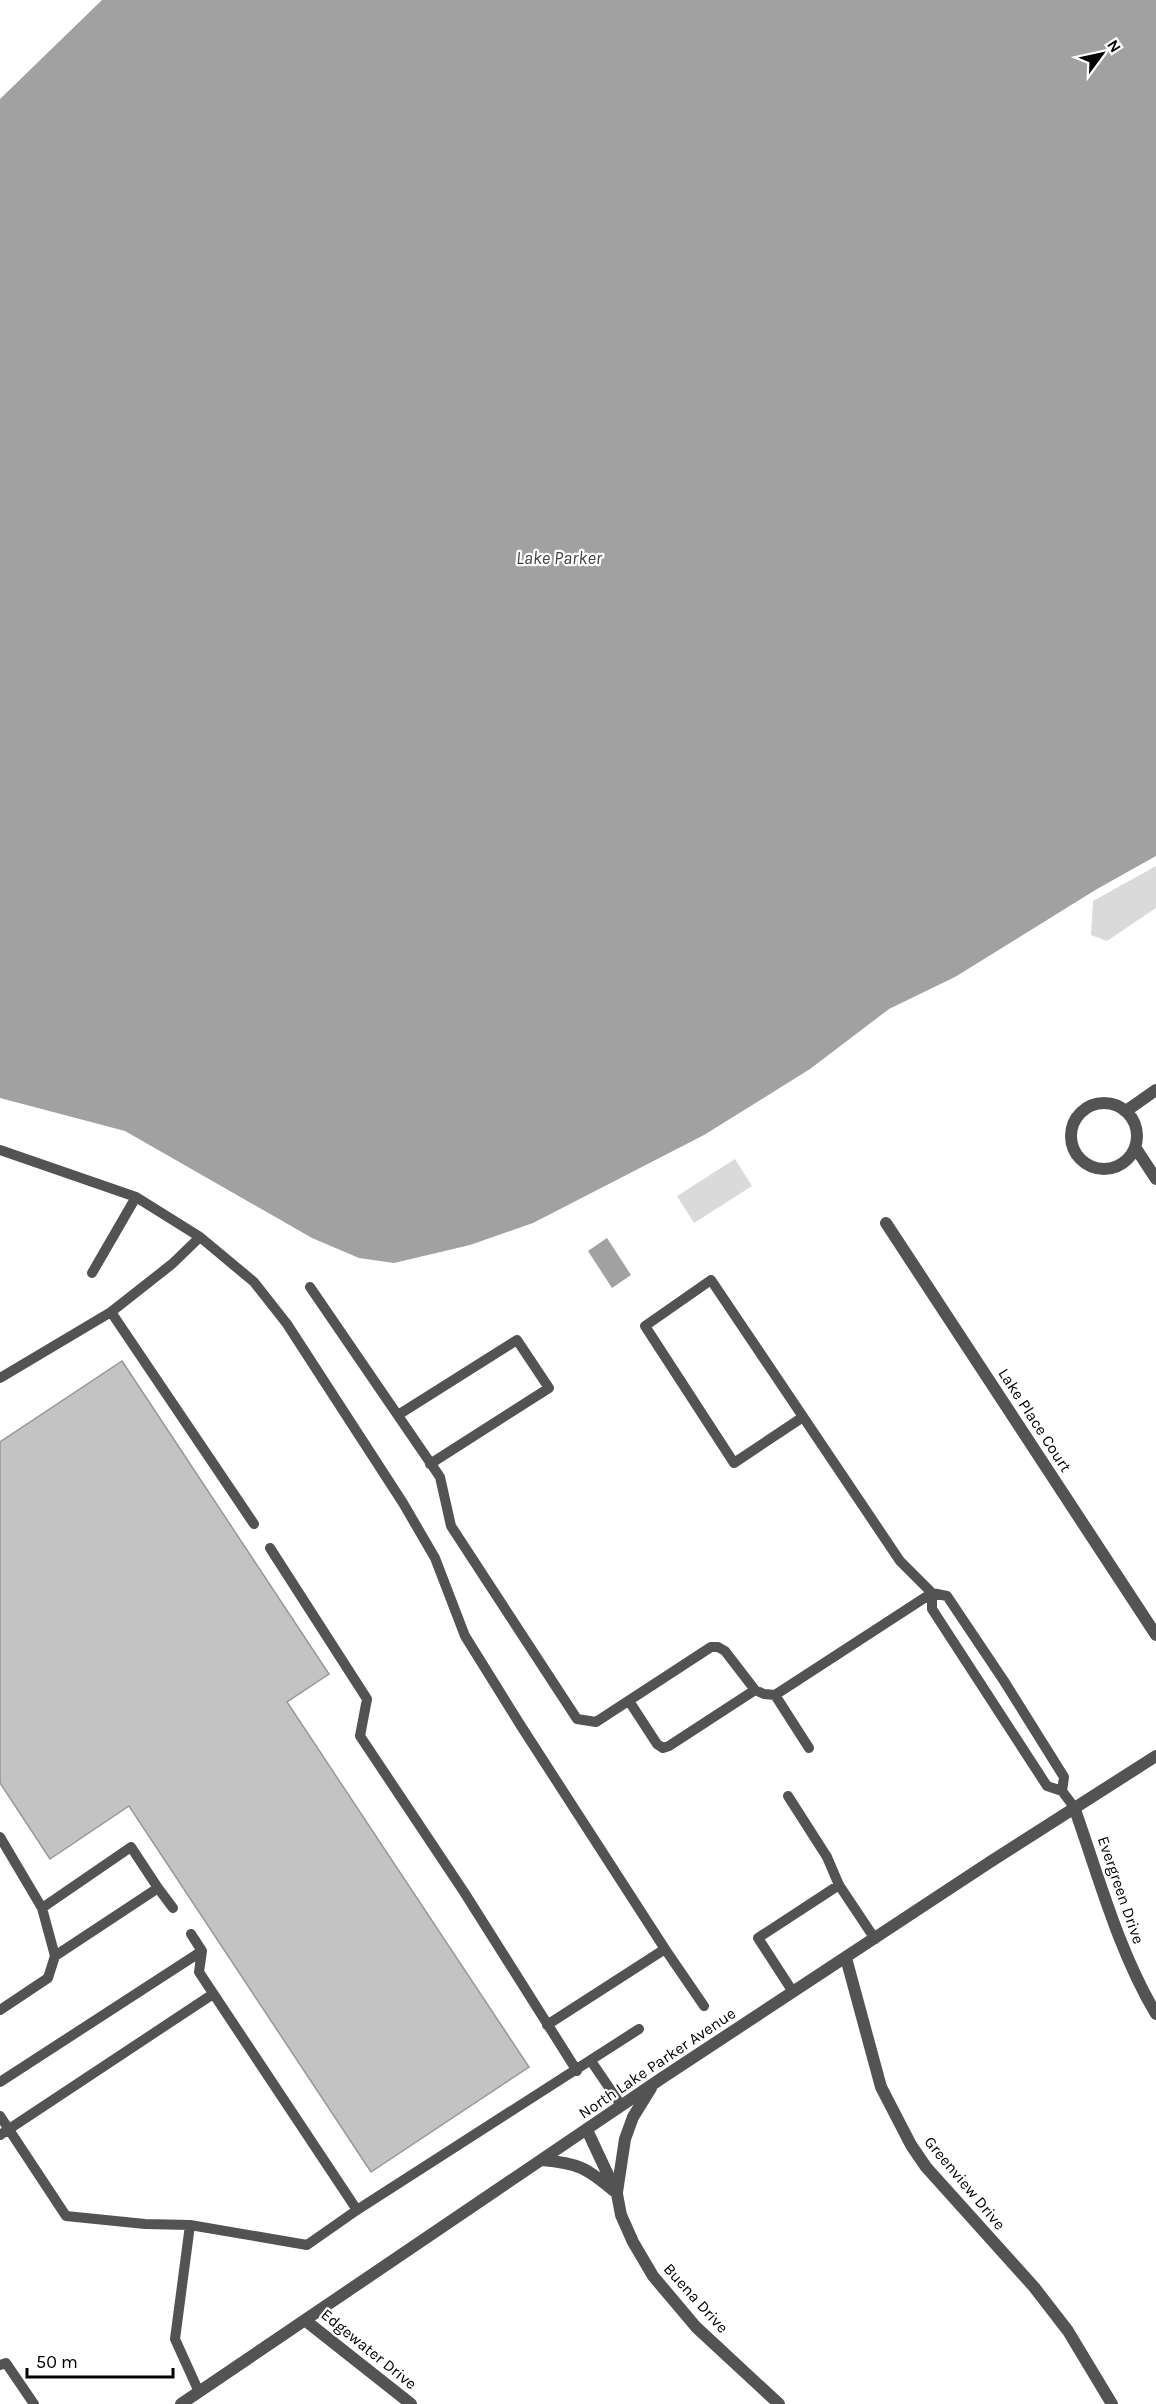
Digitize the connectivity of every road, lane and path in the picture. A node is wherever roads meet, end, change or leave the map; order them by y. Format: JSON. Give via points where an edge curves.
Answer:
{"nodes":[{"id":1,"x":1156,"y":1090,"type":"edge"},
{"id":2,"x":1126,"y":1111,"type":"junction"},
{"id":3,"x":1135,"y":1147,"type":"junction"},
{"id":4,"x":0,"y":1150,"type":"edge"},
{"id":5,"x":1156,"y":1179,"type":"edge"},
{"id":6,"x":136,"y":1197,"type":"junction"},
{"id":7,"x":885,"y":1223,"type":"dead end"},
{"id":8,"x":200,"y":1237,"type":"junction"},
{"id":9,"x":92,"y":1273,"type":"dead end"},
{"id":10,"x":310,"y":1287,"type":"dead end"},
{"id":11,"x":111,"y":1312,"type":"junction"},
{"id":12,"x":0,"y":1378,"type":"edge"},
{"id":13,"x":398,"y":1415,"type":"junction"},
{"id":14,"x":803,"y":1417,"type":"junction"},
{"id":15,"x":430,"y":1464,"type":"junction"},
{"id":16,"x":254,"y":1524,"type":"dead end"},
{"id":17,"x":270,"y":1548,"type":"dead end"},
{"id":18,"x":932,"y":1593,"type":"junction"},
{"id":19,"x":1156,"y":1635,"type":"edge"},
{"id":20,"x":754,"y":1690,"type":"junction"},
{"id":21,"x":775,"y":1695,"type":"junction"},
{"id":22,"x":629,"y":1701,"type":"junction"},
{"id":23,"x":809,"y":1748,"type":"dead end"},
{"id":24,"x":1156,"y":1756,"type":"edge"},
{"id":25,"x":1062,"y":1791,"type":"junction"},
{"id":26,"x":788,"y":1796,"type":"dead end"},
{"id":27,"x":1074,"y":1807,"type":"junction"},
{"id":28,"x":0,"y":1837,"type":"edge"},
{"id":29,"x":839,"y":1885,"type":"junction"},
{"id":30,"x":158,"y":1888,"type":"junction"},
{"id":31,"x":42,"y":1908,"type":"junction"},
{"id":32,"x":173,"y":1908,"type":"dead end"},
{"id":33,"x":191,"y":1934,"type":"dead end"},
{"id":34,"x":874,"y":1939,"type":"junction"},
{"id":35,"x":666,"y":1949,"type":"junction"},
{"id":36,"x":202,"y":1951,"type":"junction"},
{"id":37,"x":55,"y":1956,"type":"junction"},
{"id":38,"x":846,"y":1958,"type":"junction"},
{"id":39,"x":793,"y":1992,"type":"junction"},
{"id":40,"x":213,"y":1994,"type":"junction"},
{"id":41,"x":704,"y":2006,"type":"dead end"},
{"id":42,"x":0,"y":2010,"type":"edge"},
{"id":43,"x":1156,"y":2014,"type":"edge"},
{"id":44,"x":547,"y":2025,"type":"junction"},
{"id":45,"x":639,"y":2029,"type":"dead end"},
{"id":46,"x":591,"y":2061,"type":"junction"},
{"id":47,"x":577,"y":2071,"type":"junction"},
{"id":48,"x":0,"y":2082,"type":"edge"},
{"id":49,"x":655,"y":2083,"type":"junction"},
{"id":50,"x":621,"y":2105,"type":"junction"},
{"id":51,"x":0,"y":2116,"type":"edge"},
{"id":52,"x":586,"y":2130,"type":"junction"},
{"id":53,"x":5,"y":2132,"type":"edge"},
{"id":54,"x":542,"y":2160,"type":"junction"},
{"id":55,"x":617,"y":2193,"type":"junction"},
{"id":56,"x":357,"y":2210,"type":"junction"},
{"id":57,"x":190,"y":2225,"type":"junction"},
{"id":58,"x":306,"y":2320,"type":"junction"},
{"id":59,"x":0,"y":2365,"type":"edge"},
{"id":60,"x":198,"y":2392,"type":"junction"},
{"id":61,"x":34,"y":2404,"type":"edge"},
{"id":62,"x":181,"y":2404,"type":"edge"},
{"id":63,"x":411,"y":2404,"type":"edge"},
{"id":64,"x":779,"y":2404,"type":"edge"},
{"id":65,"x":1112,"y":2404,"type":"edge"}],
"edges":[{"from":1,"to":2,"type":"street"},
{"from":2,"to":3,"type":"street","via":[[1136,1128]]},
{"from":2,"to":3,"type":"street","via":[[1106,1103],[1086,1108],[1073,1124],[1072,1145],[1083,1162],[1103,1170],[1123,1164]]},
{"from":3,"to":5,"type":"street"},
{"from":4,"to":6,"type":"lane"},
{"from":6,"to":8,"type":"lane"},
{"from":6,"to":9,"type":"lane"},
{"from":7,"to":19,"type":"street","name":"Lake Place Court"},
{"from":8,"to":11,"type":"lane"},
{"from":8,"to":35,"type":"lane","via":[[254,1282],[287,1324],[435,1558],[465,1636],[493,1684]]},
{"from":10,"to":13,"type":"lane"},
{"from":11,"to":12,"type":"lane"},
{"from":11,"to":16,"type":"lane"},
{"from":13,"to":15,"type":"lane"},
{"from":13,"to":15,"type":"lane","via":[[517,1340],[549,1388]]},
{"from":14,"to":14,"type":"lane","via":[[711,1280],[645,1326],[734,1463]]},
{"from":14,"to":18,"type":"lane","via":[[900,1561]]},
{"from":15,"to":22,"type":"lane","via":[[440,1478],[452,1526],[577,1719],[596,1722]]},
{"from":17,"to":44,"type":"lane","via":[[367,1699],[360,1736]]},
{"from":18,"to":21,"type":"lane"},
{"from":18,"to":25,"type":"lane","via":[[932,1609],[1047,1786]]},
{"from":18,"to":25,"type":"lane","via":[[947,1596],[1004,1681],[1064,1777]]},
{"from":20,"to":21,"type":"lane"},
{"from":20,"to":22,"type":"lane","via":[[725,1651],[711,1647]]},
{"from":20,"to":22,"type":"lane","via":[[663,1748]]},
{"from":21,"to":23,"type":"lane"},
{"from":24,"to":27,"type":"street","name":"North Lake Parker Avenue"},
{"from":25,"to":27,"type":"lane"},
{"from":26,"to":29,"type":"lane","via":[[827,1857]]},
{"from":27,"to":34,"type":"street","name":"North Lake Parker Avenue"},
{"from":27,"to":43,"type":"street","name":"Evergreen Drive","via":[[1119,1938],[1138,1984]]},
{"from":28,"to":31,"type":"lane"},
{"from":29,"to":34,"type":"lane"},
{"from":29,"to":39,"type":"lane","via":[[758,1938]]},
{"from":30,"to":31,"type":"lane","via":[[131,1847]]},
{"from":30,"to":32,"type":"lane"},
{"from":30,"to":37,"type":"lane"},
{"from":31,"to":37,"type":"lane"},
{"from":33,"to":36,"type":"lane"},
{"from":34,"to":38,"type":"street","name":"North Lake Parker Avenue"},
{"from":35,"to":41,"type":"lane"},
{"from":35,"to":44,"type":"lane"},
{"from":36,"to":40,"type":"lane","via":[[199,1972]]},
{"from":36,"to":48,"type":"lane"},
{"from":37,"to":42,"type":"lane","via":[[48,1978]]},
{"from":38,"to":39,"type":"street","name":"North Lake Parker Avenue"},
{"from":38,"to":65,"type":"street","name":"Greenview Drive","via":[[881,2087],[911,2145],[1041,2296],[1068,2331]]},
{"from":39,"to":49,"type":"street","name":"North Lake Parker Avenue"},
{"from":40,"to":53,"type":"lane"},
{"from":40,"to":56,"type":"lane"},
{"from":44,"to":47,"type":"lane"},
{"from":45,"to":46,"type":"lane"},
{"from":46,"to":47,"type":"lane"},
{"from":46,"to":50,"type":"lane"},
{"from":47,"to":56,"type":"lane"},
{"from":49,"to":50,"type":"street","name":"North Lake Parker Avenue"},
{"from":49,"to":55,"type":"street","via":[[633,2117],[625,2139]]},
{"from":50,"to":52,"type":"street","name":"North Lake Parker Avenue"},
{"from":51,"to":53,"type":"lane"},
{"from":52,"to":54,"type":"street","name":"North Lake Parker Avenue"},
{"from":52,"to":55,"type":"street","name":"Buena Drive"},
{"from":53,"to":57,"type":"lane","via":[[66,2216]]},
{"from":54,"to":55,"type":"street","via":[[570,2162],[585,2168]]},
{"from":54,"to":58,"type":"street","name":"North Lake Parker Avenue"},
{"from":55,"to":64,"type":"street","name":"Buena Drive","via":[[625,2224],[653,2276],[696,2327]]},
{"from":56,"to":57,"type":"lane","via":[[307,2245]]},
{"from":57,"to":60,"type":"lane","via":[[175,2339]]},
{"from":58,"to":60,"type":"street","name":"North Lake Parker Avenue"},
{"from":58,"to":63,"type":"street","name":"Edgewater Drive"},
{"from":59,"to":61,"type":"lane","via":[[6,2363]]},
{"from":60,"to":62,"type":"street","name":"North Lake Parker Avenue"}]}
